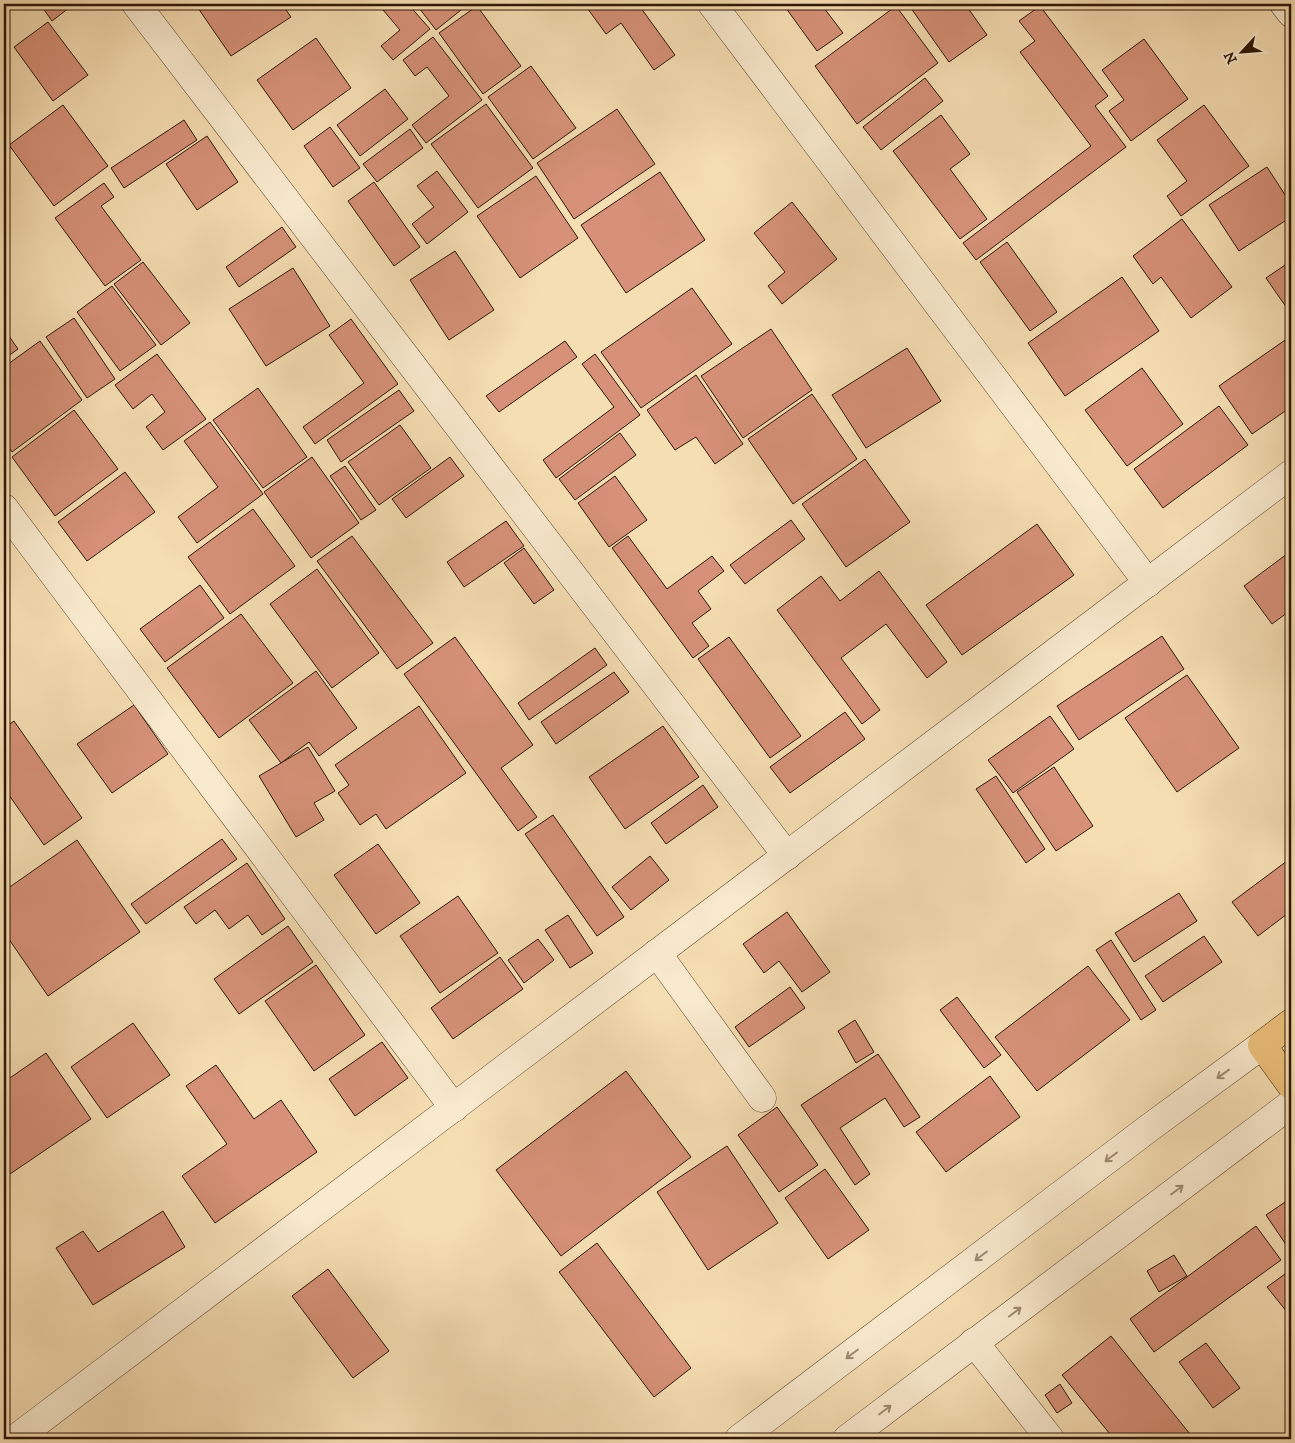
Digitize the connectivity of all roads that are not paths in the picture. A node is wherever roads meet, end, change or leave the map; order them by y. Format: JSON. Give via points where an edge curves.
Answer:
{"nodes":[{"id":1,"x":136,"y":4,"type":"edge"},
{"id":2,"x":712,"y":4,"type":"edge"},
{"id":3,"x":1284,"y":4,"type":"edge"},
{"id":4,"x":1291,"y":13,"type":"edge"},
{"id":5,"x":1291,"y":474,"type":"edge"},
{"id":6,"x":4,"y":508,"type":"edge"},
{"id":7,"x":1148,"y":583,"type":"junction"},
{"id":8,"x":787,"y":856,"type":"junction"},
{"id":9,"x":656,"y":953,"type":"junction"},
{"id":10,"x":1291,"y":1023,"type":"edge"},
{"id":11,"x":1262,"y":1045,"type":"junction"},
{"id":12,"x":1291,"y":1085,"type":"edge"},
{"id":13,"x":762,"y":1098,"type":"dead end"},
{"id":14,"x":1291,"y":1104,"type":"edge"},
{"id":15,"x":454,"y":1108,"type":"junction"},
{"id":16,"x":974,"y":1342,"type":"junction"},
{"id":17,"x":15,"y":1439,"type":"edge"},
{"id":18,"x":739,"y":1439,"type":"edge"},
{"id":19,"x":846,"y":1439,"type":"edge"},
{"id":20,"x":1050,"y":1439,"type":"edge"}],
"edges":[{"from":1,"to":8,"type":"street"},
{"from":2,"to":7,"type":"street"},
{"from":3,"to":4,"type":"street"},
{"from":5,"to":7,"type":"street"},
{"from":6,"to":15,"type":"street"},
{"from":7,"to":8,"type":"street"},
{"from":8,"to":9,"type":"street"},
{"from":9,"to":13,"type":"street"},
{"from":9,"to":15,"type":"street"},
{"from":10,"to":11,"type":"main road"},
{"from":11,"to":12,"type":"main road"},
{"from":11,"to":18,"type":"street","one_way":true},
{"from":16,"to":14,"type":"street","one_way":true},
{"from":15,"to":17,"type":"street"},
{"from":19,"to":16,"type":"street","one_way":true},
{"from":16,"to":20,"type":"street"}]}
